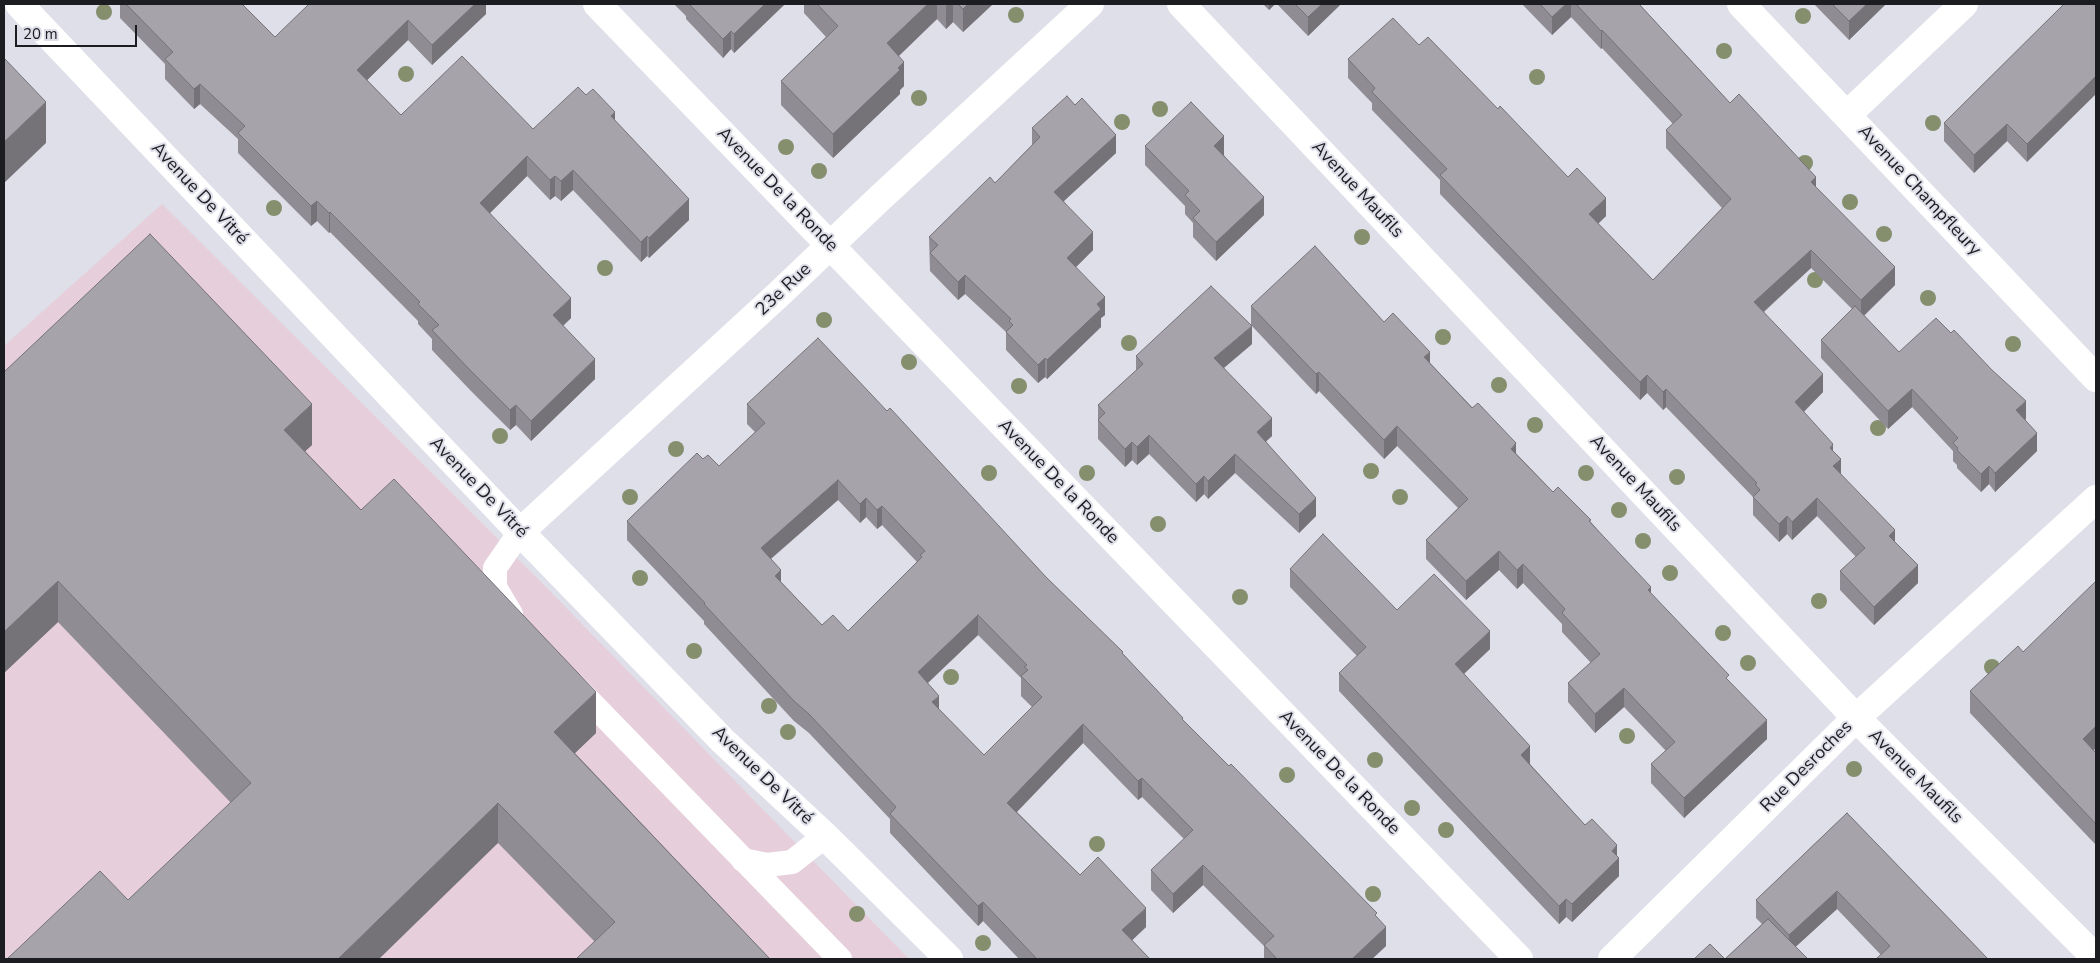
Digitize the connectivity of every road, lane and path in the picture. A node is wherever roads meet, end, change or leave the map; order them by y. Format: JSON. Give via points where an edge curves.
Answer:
{"nodes":[{"id":1,"x":19,"y":4,"type":"edge"},
{"id":2,"x":597,"y":4,"type":"edge"},
{"id":3,"x":1090,"y":4,"type":"edge"},
{"id":4,"x":1181,"y":4,"type":"edge"},
{"id":5,"x":1741,"y":4,"type":"edge"},
{"id":6,"x":1964,"y":4,"type":"edge"},
{"id":7,"x":1847,"y":115,"type":"junction"},
{"id":8,"x":831,"y":246,"type":"junction"},
{"id":9,"x":2096,"y":378,"type":"edge"},
{"id":10,"x":2096,"y":499,"type":"edge"},
{"id":11,"x":520,"y":532,"type":"junction"},
{"id":12,"x":522,"y":632,"type":"edge"},
{"id":13,"x":557,"y":668,"type":"edge"},
{"id":14,"x":1856,"y":718,"type":"junction"},
{"id":15,"x":825,"y":836,"type":"junction"},
{"id":16,"x":743,"y":860,"type":"junction"},
{"id":17,"x":2096,"y":958,"type":"edge"},
{"id":18,"x":840,"y":959,"type":"edge"},
{"id":19,"x":949,"y":959,"type":"edge"},
{"id":20,"x":1519,"y":959,"type":"edge"},
{"id":21,"x":1612,"y":959,"type":"edge"}],
"edges":[{"from":1,"to":11,"type":"street","name":"Avenue De Vitré"},
{"from":2,"to":8,"type":"street","name":"Avenue De la Ronde"},
{"from":3,"to":8,"type":"street","name":"23e Rue"},
{"from":4,"to":14,"type":"street","name":"Avenue Maufils"},
{"from":5,"to":7,"type":"street","name":"Avenue Champfleury"},
{"from":6,"to":7,"type":"street"},
{"from":7,"to":9,"type":"street","name":"Avenue Champfleury"},
{"from":8,"to":11,"type":"street","name":"23e Rue"},
{"from":8,"to":20,"type":"street","name":"Avenue De la Ronde"},
{"from":10,"to":14,"type":"street","name":"Rue Desroches"},
{"from":11,"to":12,"type":"lane","via":[[495,568],[495,587]]},
{"from":11,"to":15,"type":"street","name":"Avenue De Vitré","via":[[723,741]]},
{"from":13,"to":16,"type":"lane"},
{"from":14,"to":17,"type":"street","name":"Avenue Maufils"},
{"from":14,"to":21,"type":"street","name":"Rue Desroches"},
{"from":15,"to":16,"type":"lane","via":[[792,862],[767,865]]},
{"from":15,"to":19,"type":"street","name":"Avenue De Vitré"},
{"from":16,"to":18,"type":"lane"}]}
